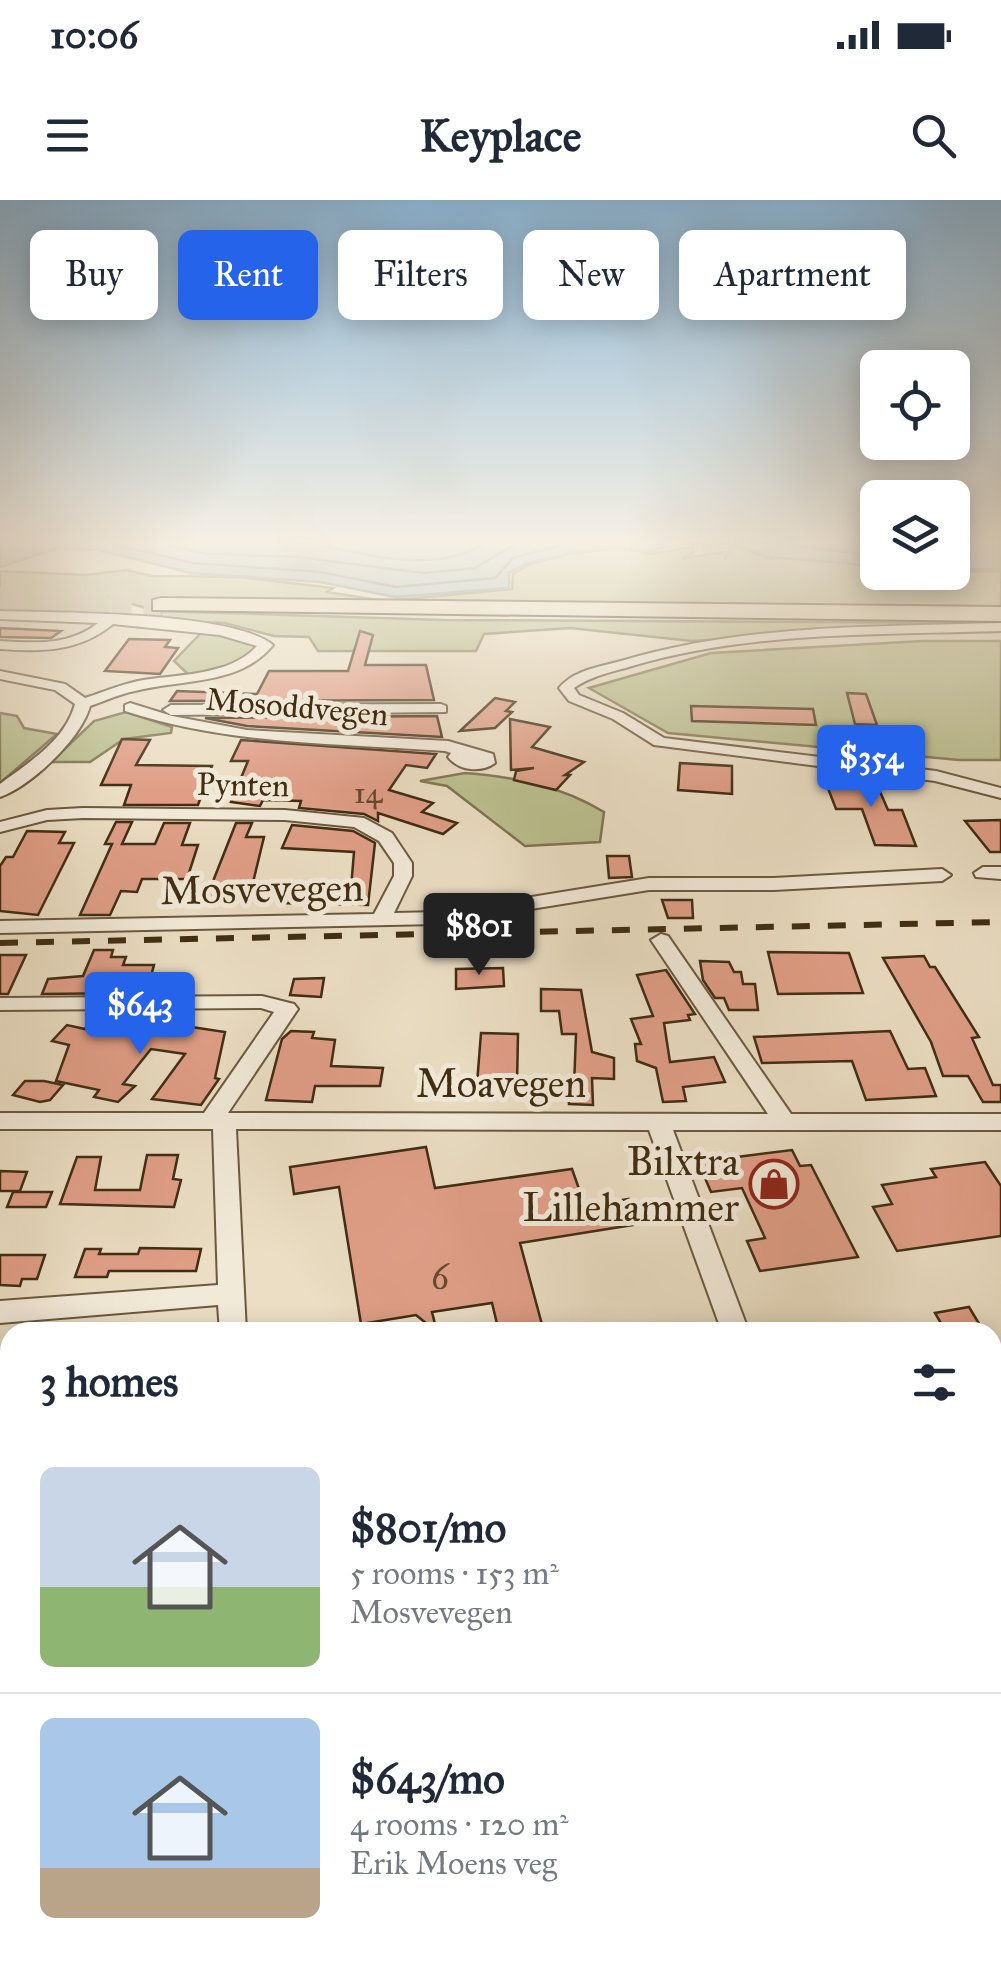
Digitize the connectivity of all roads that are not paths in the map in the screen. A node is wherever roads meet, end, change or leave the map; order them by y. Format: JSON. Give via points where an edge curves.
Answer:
{"nodes":[{"id":1,"x":105,"y":624,"type":"edge"},
{"id":2,"x":140,"y":624,"type":"tunnel mouth"},
{"id":3,"x":1001,"y":627,"type":"edge"},
{"id":4,"x":0,"y":645,"type":"edge"},
{"id":5,"x":0,"y":675,"type":"edge"},
{"id":6,"x":83,"y":706,"type":"junction"},
{"id":7,"x":130,"y":708,"type":"junction"},
{"id":8,"x":441,"y":709,"type":"dead end"},
{"id":9,"x":460,"y":751,"type":"dead end"},
{"id":10,"x":0,"y":792,"type":"edge"},
{"id":11,"x":1001,"y":793,"type":"edge"},
{"id":12,"x":0,"y":827,"type":"edge"},
{"id":13,"x":942,"y":874,"type":"dead end"},
{"id":14,"x":380,"y":921,"type":"junction"},
{"id":15,"x":0,"y":927,"type":"edge"},
{"id":16,"x":660,"y":940,"type":"dead end"},
{"id":17,"x":0,"y":1004,"type":"edge"},
{"id":18,"x":0,"y":1120,"type":"edge"},
{"id":19,"x":218,"y":1120,"type":"junction"},
{"id":20,"x":658,"y":1121,"type":"junction"},
{"id":21,"x":785,"y":1122,"type":"junction"},
{"id":22,"x":1001,"y":1122,"type":"edge"},
{"id":23,"x":230,"y":1294,"type":"junction"},
{"id":24,"x":0,"y":1312,"type":"edge"},
{"id":25,"x":232,"y":1322,"type":"edge"},
{"id":26,"x":732,"y":1322,"type":"edge"}],
"edges":[{"from":1,"to":4,"type":"street","via":[[67,646]]},
{"from":2,"to":6,"type":"street","name":"Mosoddvegen","via":[[250,636],[265,648],[224,670],[126,688]]},
{"from":3,"to":11,"type":"street","via":[[680,646],[566,688],[651,740],[936,776]]},
{"from":5,"to":6,"type":"street","via":[[60,687]]},
{"from":6,"to":7,"type":"street","name":"Mosoddvegen"},
{"from":6,"to":10,"type":"street","via":[[65,736]]},
{"from":7,"to":8,"type":"street","name":"Mosoddvegen"},
{"from":7,"to":9,"type":"street","name":"Mosoddvegen","via":[[174,724],[238,733]]},
{"from":12,"to":14,"type":"street","name":"Pynten","via":[[83,813],[358,822],[386,837],[403,862],[403,876]]},
{"from":13,"to":14,"type":"street","name":"Mosvevegen","via":[[649,884],[440,918]]},
{"from":14,"to":15,"type":"street","name":"Mosvevegen"},
{"from":16,"to":21,"type":"street"},
{"from":17,"to":19,"type":"street","via":[[262,1002],[286,1009]]},
{"from":18,"to":19,"type":"street","name":"Moavegen"},
{"from":19,"to":20,"type":"street","name":"Moavegen"},
{"from":19,"to":23,"type":"street"},
{"from":20,"to":21,"type":"street","name":"Moavegen"},
{"from":20,"to":26,"type":"street"},
{"from":21,"to":22,"type":"street","name":"Moavegen"},
{"from":23,"to":24,"type":"street"},
{"from":23,"to":25,"type":"street"}]}
